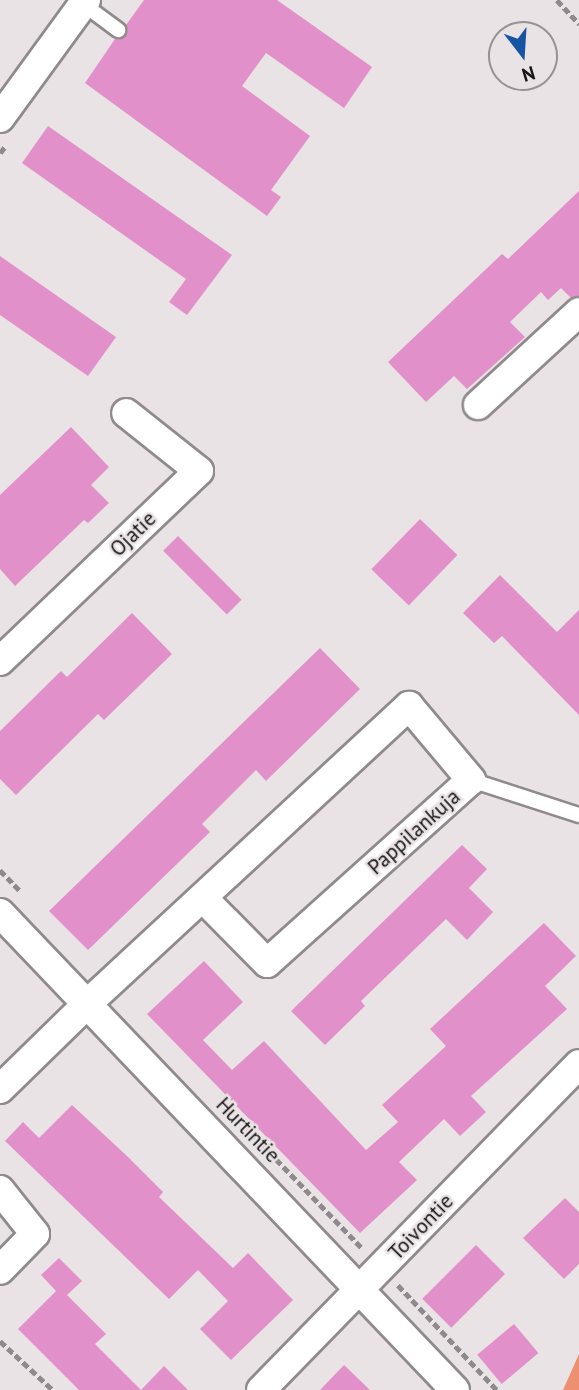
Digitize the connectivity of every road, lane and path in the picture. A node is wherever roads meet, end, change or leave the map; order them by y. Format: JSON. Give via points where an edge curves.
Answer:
{"nodes":[{"id":1,"x":557,"y":0,"type":"edge"},
{"id":2,"x":85,"y":2,"type":"edge"},
{"id":3,"x":579,"y":24,"type":"edge"},
{"id":4,"x":117,"y":30,"type":"dead end"},
{"id":5,"x":0,"y":118,"type":"edge"},
{"id":6,"x":579,"y":312,"type":"edge"},
{"id":7,"x":478,"y":405,"type":"dead end"},
{"id":8,"x":126,"y":413,"type":"dead end"},
{"id":9,"x":0,"y":661,"type":"edge"},
{"id":10,"x":471,"y":780,"type":"junction"},
{"id":11,"x":579,"y":815,"type":"edge"},
{"id":12,"x":0,"y":870,"type":"edge"},
{"id":13,"x":203,"y":898,"type":"junction"},
{"id":14,"x":27,"y":899,"type":"dead end"},
{"id":15,"x":0,"y":913,"type":"edge"},
{"id":16,"x":87,"y":1004,"type":"junction"},
{"id":17,"x":579,"y":1064,"type":"edge"},
{"id":18,"x":0,"y":1089,"type":"edge"},
{"id":19,"x":240,"y":1122,"type":"dead end"},
{"id":20,"x":0,"y":1191,"type":"edge"},
{"id":21,"x":381,"y":1268,"type":"junction"},
{"id":22,"x":0,"y":1270,"type":"edge"},
{"id":23,"x":360,"y":1290,"type":"junction"},
{"id":24,"x":0,"y":1341,"type":"edge"},
{"id":25,"x":53,"y":1390,"type":"edge"},
{"id":26,"x":261,"y":1390,"type":"edge"},
{"id":27,"x":455,"y":1390,"type":"edge"},
{"id":28,"x":498,"y":1390,"type":"edge"}],
"edges":[{"from":1,"to":3,"type":"path"},
{"from":2,"to":4,"type":"lane"},
{"from":2,"to":5,"type":"street"},
{"from":6,"to":7,"type":"street"},
{"from":8,"to":9,"type":"street","name":"Ojatie","via":[[198,471]]},
{"from":10,"to":11,"type":"lane"},
{"from":10,"to":13,"type":"street","name":"Pappilankuja","via":[[267,963]]},
{"from":10,"to":13,"type":"street","name":"Pappilankuja","via":[[409,706]]},
{"from":12,"to":14,"type":"path"},
{"from":13,"to":16,"type":"street","name":"Pappilankuja"},
{"from":15,"to":16,"type":"street","name":"Hurtintie"},
{"from":16,"to":18,"type":"street","name":"Pappilankuja"},
{"from":16,"to":23,"type":"street","name":"Hurtintie"},
{"from":17,"to":21,"type":"street","name":"Toivontie"},
{"from":19,"to":21,"type":"path","name":"Hurtintie"},
{"from":20,"to":22,"type":"street","via":[[35,1234]]},
{"from":21,"to":23,"type":"street","name":"Toivontie"},
{"from":21,"to":28,"type":"path","name":"Hurtintie"},
{"from":23,"to":26,"type":"street","name":"Toivontie"},
{"from":23,"to":27,"type":"street","name":"Hurtintie"},
{"from":24,"to":25,"type":"path"}]}
